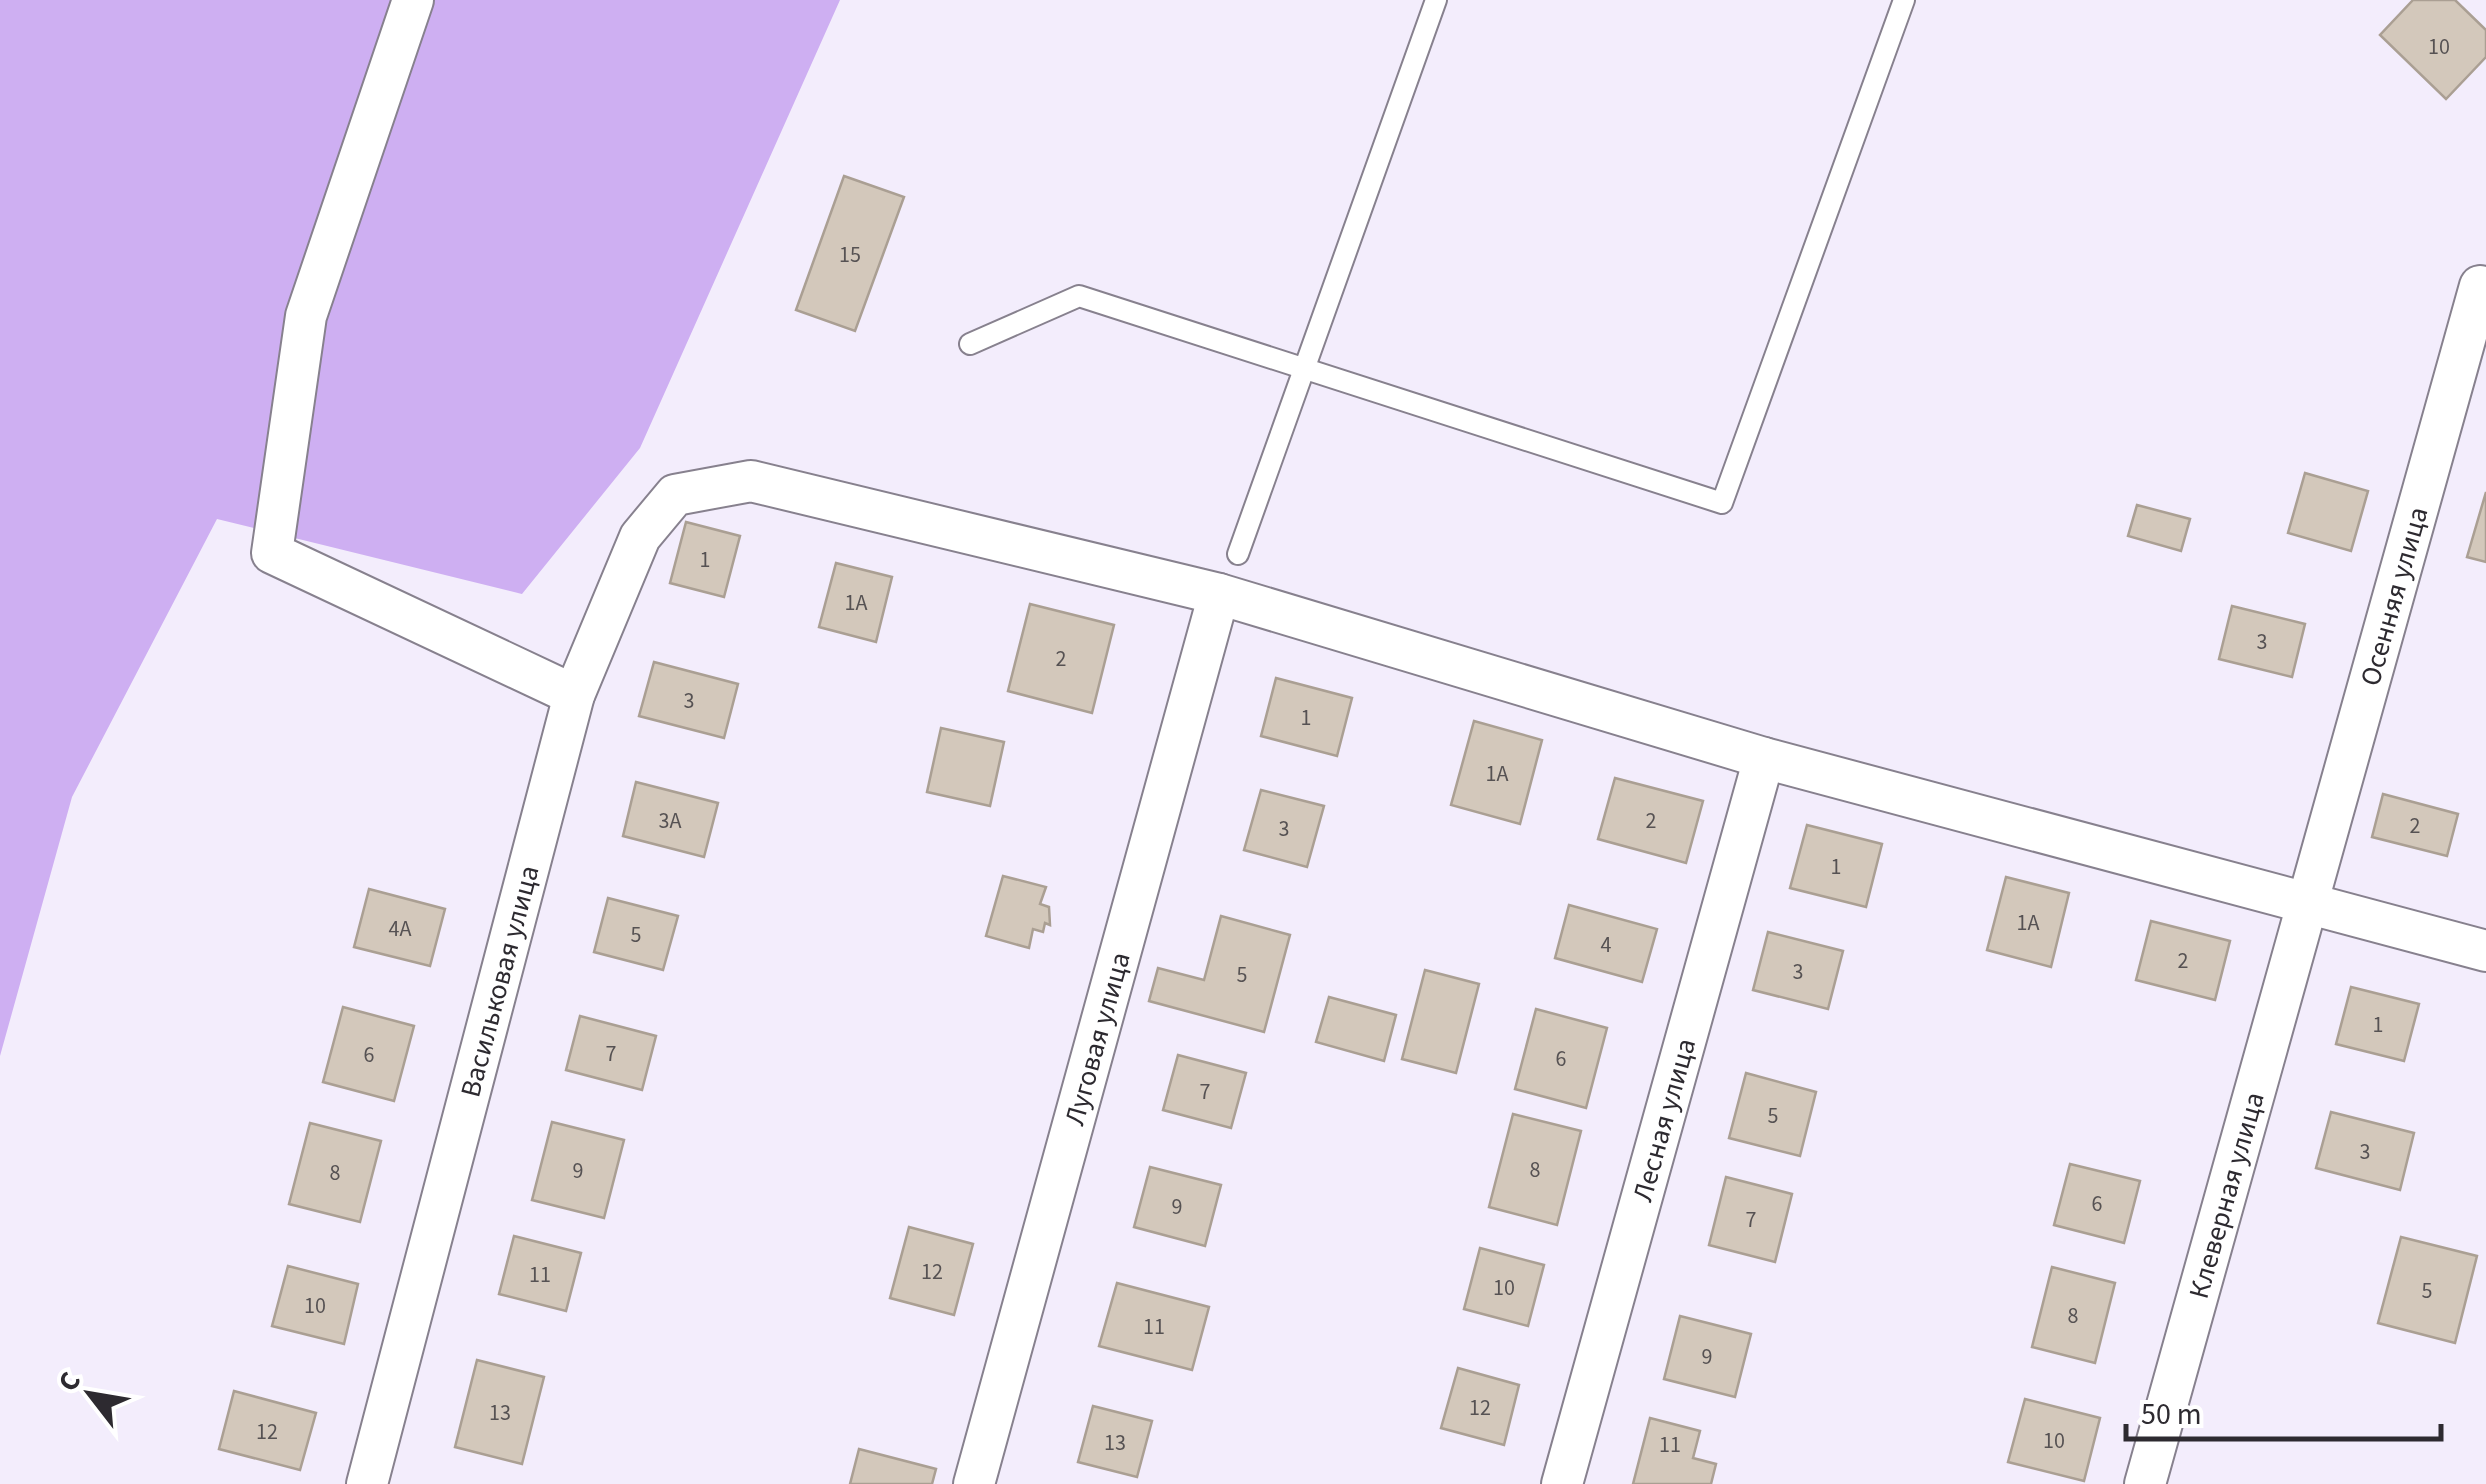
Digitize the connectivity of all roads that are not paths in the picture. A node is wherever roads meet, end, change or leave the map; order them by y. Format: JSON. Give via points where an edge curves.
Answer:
{"nodes":[{"id":1,"x":413,"y":0,"type":"edge"},
{"id":2,"x":1436,"y":0,"type":"edge"},
{"id":3,"x":1904,"y":0,"type":"edge"},
{"id":4,"x":2480,"y":286,"type":"dead end"},
{"id":5,"x":970,"y":344,"type":"dead end"},
{"id":6,"x":1304,"y":370,"type":"junction"},
{"id":7,"x":1238,"y":554,"type":"dead end"},
{"id":8,"x":1219,"y":594,"type":"junction"},
{"id":9,"x":574,"y":695,"type":"junction"},
{"id":10,"x":1764,"y":758,"type":"junction"},
{"id":11,"x":2303,"y":905,"type":"junction"},
{"id":12,"x":2486,"y":951,"type":"edge"},
{"id":13,"x":367,"y":1484,"type":"edge"},
{"id":14,"x":974,"y":1484,"type":"edge"},
{"id":15,"x":1562,"y":1484,"type":"edge"},
{"id":16,"x":2145,"y":1484,"type":"edge"}],
"edges":[{"from":1,"to":9,"type":"street","via":[[306,316],[272,553]]},
{"from":2,"to":6,"type":"lane"},
{"from":3,"to":6,"type":"lane","via":[[1722,503]]},
{"from":4,"to":11,"type":"street","name":"Осенняя улица"},
{"from":5,"to":6,"type":"lane","via":[[1079,296]]},
{"from":6,"to":7,"type":"lane"},
{"from":8,"to":9,"type":"street","name":"Васильковая улица","via":[[751,481],[675,496],[640,537]]},
{"from":8,"to":10,"type":"street"},
{"from":8,"to":14,"type":"street","name":"Луговая улица"},
{"from":9,"to":13,"type":"street","name":"Васильковая улица"},
{"from":10,"to":11,"type":"street"},
{"from":10,"to":15,"type":"street","name":"Лесная улица"},
{"from":11,"to":12,"type":"street"},
{"from":11,"to":16,"type":"street","name":"Клеверная улица"}]}
